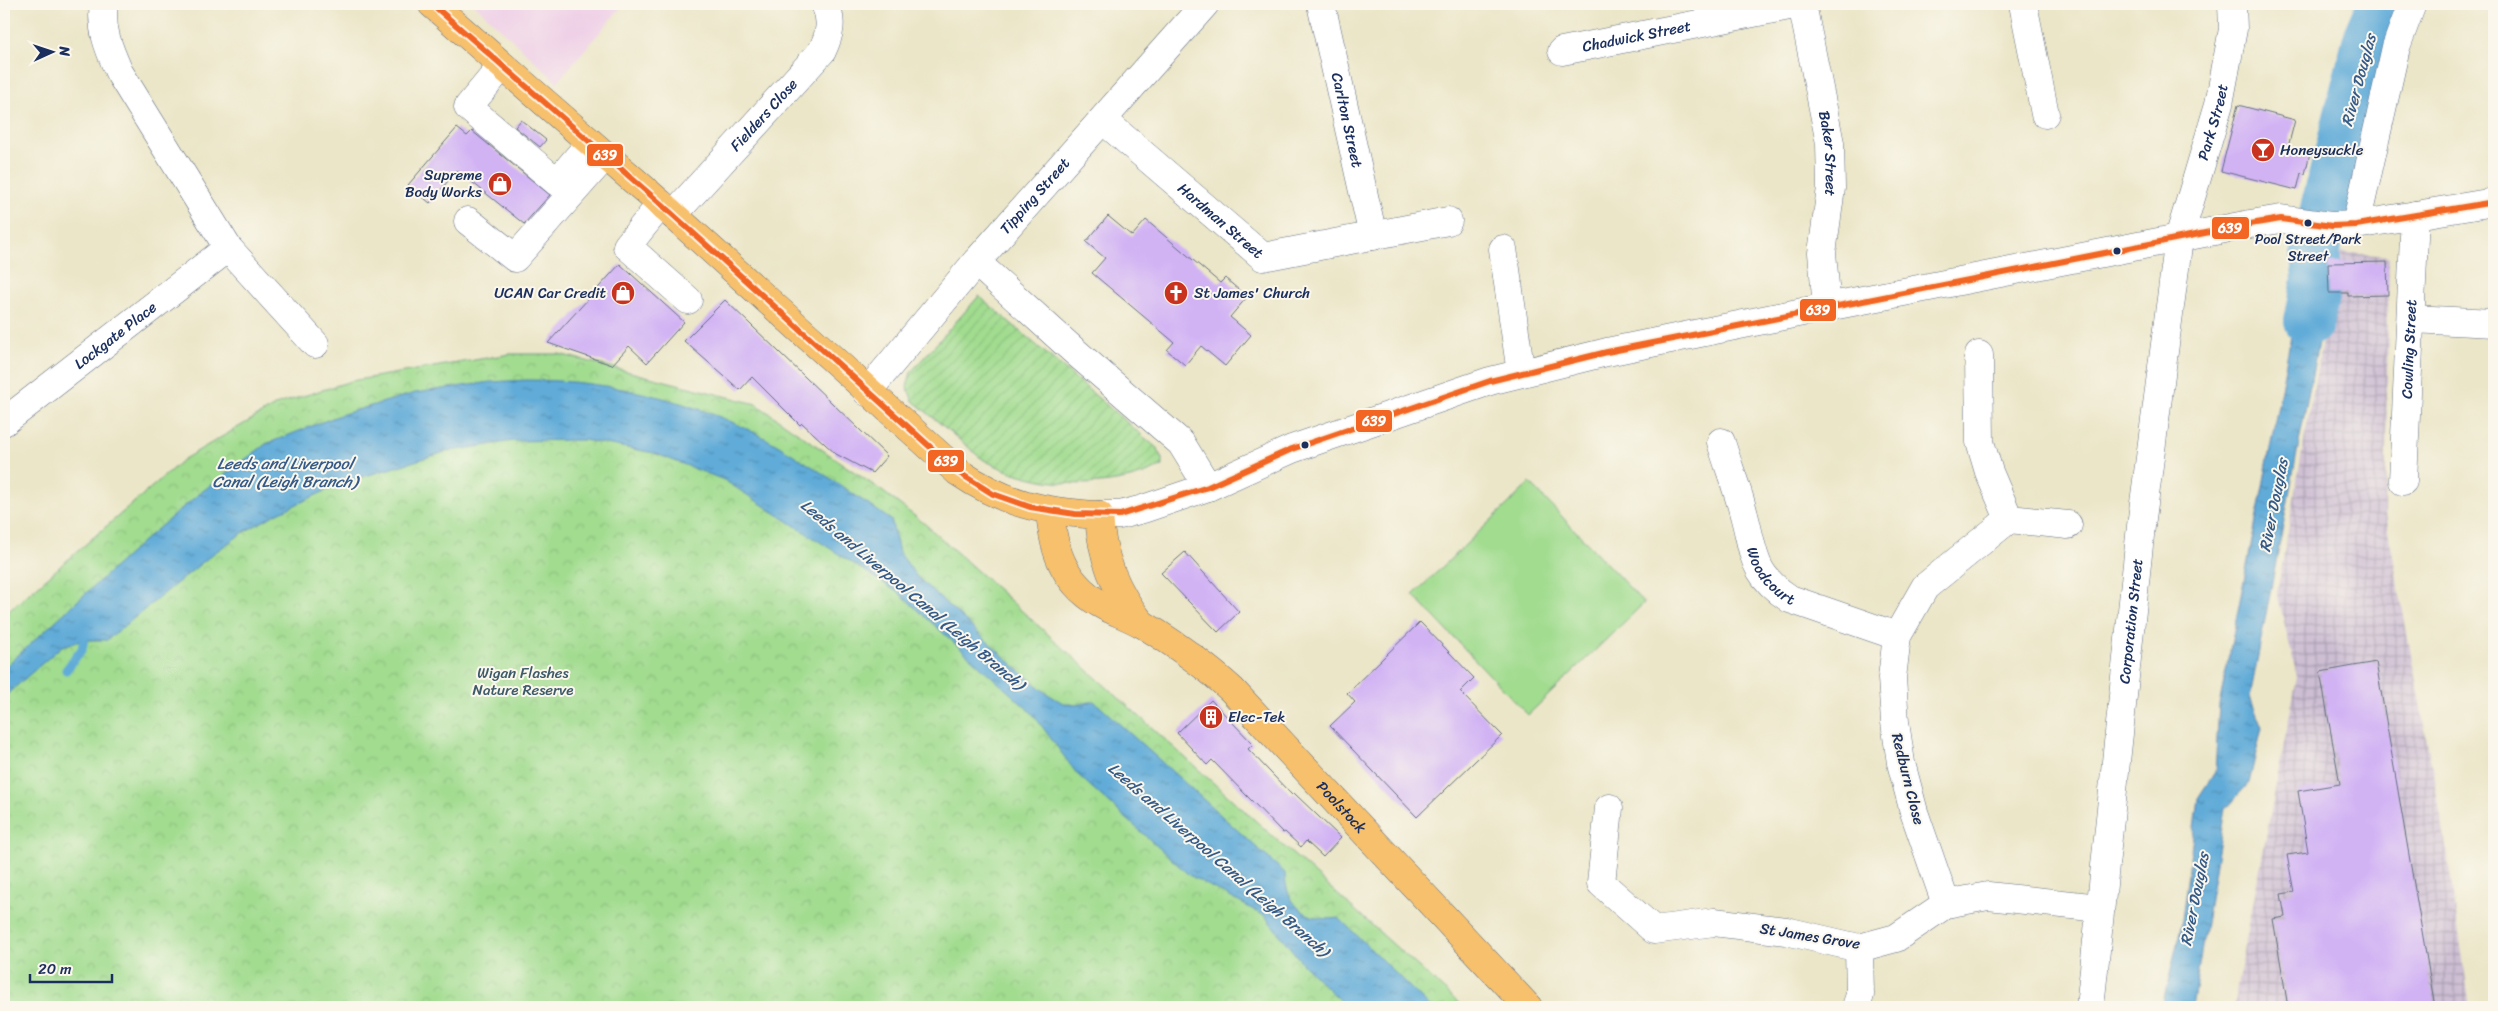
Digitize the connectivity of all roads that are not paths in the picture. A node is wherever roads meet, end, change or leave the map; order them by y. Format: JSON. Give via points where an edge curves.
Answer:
{"nodes":[{"id":1,"x":104,"y":4,"type":"edge"},
{"id":2,"x":432,"y":4,"type":"edge"},
{"id":3,"x":825,"y":4,"type":"edge"},
{"id":4,"x":1205,"y":4,"type":"edge"},
{"id":5,"x":1321,"y":4,"type":"edge"},
{"id":6,"x":1800,"y":4,"type":"edge"},
{"id":7,"x":2023,"y":4,"type":"edge"},
{"id":8,"x":2232,"y":4,"type":"edge"},
{"id":9,"x":2412,"y":4,"type":"edge"},
{"id":10,"x":1562,"y":51,"type":"dead end"},
{"id":11,"x":502,"y":66,"type":"junction"},
{"id":12,"x":2045,"y":114,"type":"dead end"},
{"id":13,"x":1103,"y":120,"type":"junction"},
{"id":14,"x":598,"y":149,"type":"junction"},
{"id":15,"x":2494,"y":202,"type":"edge"},
{"id":16,"x":667,"y":210,"type":"junction"},
{"id":17,"x":2415,"y":215,"type":"junction"},
{"id":18,"x":468,"y":221,"type":"dead end"},
{"id":19,"x":1448,"y":221,"type":"dead end"},
{"id":20,"x":2333,"y":225,"type":"junction"},
{"id":21,"x":1373,"y":236,"type":"junction"},
{"id":22,"x":2179,"y":238,"type":"junction"},
{"id":23,"x":228,"y":248,"type":"junction"},
{"id":24,"x":1503,"y":249,"type":"dead end"},
{"id":25,"x":976,"y":262,"type":"junction"},
{"id":26,"x":688,"y":300,"type":"dead end"},
{"id":27,"x":1827,"y":306,"type":"junction"},
{"id":28,"x":2412,"y":319,"type":"junction"},
{"id":29,"x":2494,"y":323,"type":"edge"},
{"id":30,"x":315,"y":344,"type":"dead end"},
{"id":31,"x":1979,"y":355,"type":"dead end"},
{"id":32,"x":1521,"y":373,"type":"junction"},
{"id":33,"x":866,"y":392,"type":"junction"},
{"id":34,"x":4,"y":422,"type":"edge"},
{"id":35,"x":1721,"y":442,"type":"dead end"},
{"id":36,"x":2403,"y":482,"type":"dead end"},
{"id":37,"x":1208,"y":487,"type":"junction"},
{"id":38,"x":1050,"y":511,"type":"junction"},
{"id":39,"x":1099,"y":515,"type":"junction"},
{"id":40,"x":2009,"y":519,"type":"junction"},
{"id":41,"x":2068,"y":525,"type":"dead end"},
{"id":42,"x":1141,"y":623,"type":"junction"},
{"id":43,"x":1898,"y":636,"type":"junction"},
{"id":44,"x":1609,"y":808,"type":"dead end"},
{"id":45,"x":1946,"y":904,"type":"junction"},
{"id":46,"x":2100,"y":908,"type":"junction"},
{"id":47,"x":1859,"y":948,"type":"junction"},
{"id":48,"x":1528,"y":1007,"type":"edge"},
{"id":49,"x":1856,"y":1007,"type":"edge"},
{"id":50,"x":2090,"y":1007,"type":"edge"}],
"edges":[{"from":1,"to":23,"type":"street","via":[[106,40],[119,72]]},
{"from":2,"to":11,"type":"main road"},
{"from":3,"to":16,"type":"street","name":"Fielders Close","via":[[830,13],[830,25],[822,51]]},
{"from":4,"to":13,"type":"street","name":"Tipping Street"},
{"from":5,"to":21,"type":"street","name":"Carlton Street"},
{"from":6,"to":10,"type":"street","name":"Chadwick Street"},
{"from":6,"to":27,"type":"street","name":"Baker Street","via":[[1830,143],[1831,188],[1822,253]]},
{"from":7,"to":12,"type":"street"},
{"from":8,"to":22,"type":"street","name":"Park Street","via":[[2233,29],[2219,104]]},
{"from":9,"to":20,"type":"street"},
{"from":11,"to":14,"type":"main road"},
{"from":11,"to":14,"type":"street","via":[[468,107],[557,182]]},
{"from":13,"to":21,"type":"street","name":"Hardman Street","via":[[1263,257]]},
{"from":13,"to":25,"type":"street","name":"Tipping Street"},
{"from":14,"to":16,"type":"main road"},
{"from":14,"to":18,"type":"street","via":[[515,258]]},
{"from":15,"to":17,"type":"street"},
{"from":16,"to":26,"type":"street","name":"Fielders Close","via":[[627,246]]},
{"from":16,"to":33,"type":"main road"},
{"from":17,"to":20,"type":"street"},
{"from":17,"to":28,"type":"street","name":"Cowling Street"},
{"from":19,"to":21,"type":"street","name":"Hardman Street"},
{"from":20,"to":22,"type":"street","via":[[2281,220]]},
{"from":22,"to":27,"type":"street"},
{"from":22,"to":46,"type":"street","name":"Corporation Street","via":[[2141,526]]},
{"from":23,"to":30,"type":"street"},
{"from":23,"to":34,"type":"street","name":"Lockgate Place"},
{"from":24,"to":32,"type":"street"},
{"from":25,"to":33,"type":"street","name":"Tipping Street"},
{"from":25,"to":37,"type":"street","via":[[1181,443]]},
{"from":27,"to":32,"type":"street"},
{"from":28,"to":29,"type":"street"},
{"from":28,"to":36,"type":"street","name":"Cowling Street"},
{"from":31,"to":40,"type":"street","via":[[1980,442]]},
{"from":32,"to":37,"type":"street","via":[[1292,450]]},
{"from":33,"to":38,"type":"main road","via":[[976,484],[1013,503]]},
{"from":35,"to":43,"type":"street","name":"Woodcourt","via":[[1753,558],[1764,576],[1790,598]]},
{"from":37,"to":39,"type":"street","via":[[1120,515]]},
{"from":38,"to":39,"type":"main road"},
{"from":38,"to":42,"type":"main road","name":"Poolstock","via":[[1056,553],[1078,588],[1104,606]]},
{"from":39,"to":42,"type":"main road","name":"Poolstock","via":[[1103,549],[1116,587]]},
{"from":40,"to":41,"type":"street"},
{"from":40,"to":43,"type":"street","name":"Redburn Close","via":[[1925,587]]},
{"from":42,"to":48,"type":"main road","name":"Poolstock","via":[[1188,653],[1232,690]]},
{"from":43,"to":45,"type":"street","name":"Redburn Close","via":[[1892,678],[1901,763],[1914,812]]},
{"from":44,"to":47,"type":"street","name":"St James Grove","via":[[1601,883],[1654,930],[1714,922],[1786,931]]},
{"from":45,"to":46,"type":"street","name":"St James Grove","via":[[1988,896]]},
{"from":45,"to":47,"type":"street","name":"St James Grove","via":[[1896,938]]},
{"from":46,"to":50,"type":"street","name":"Corporation Street"},
{"from":47,"to":49,"type":"street","via":[[1860,995]]}]}
